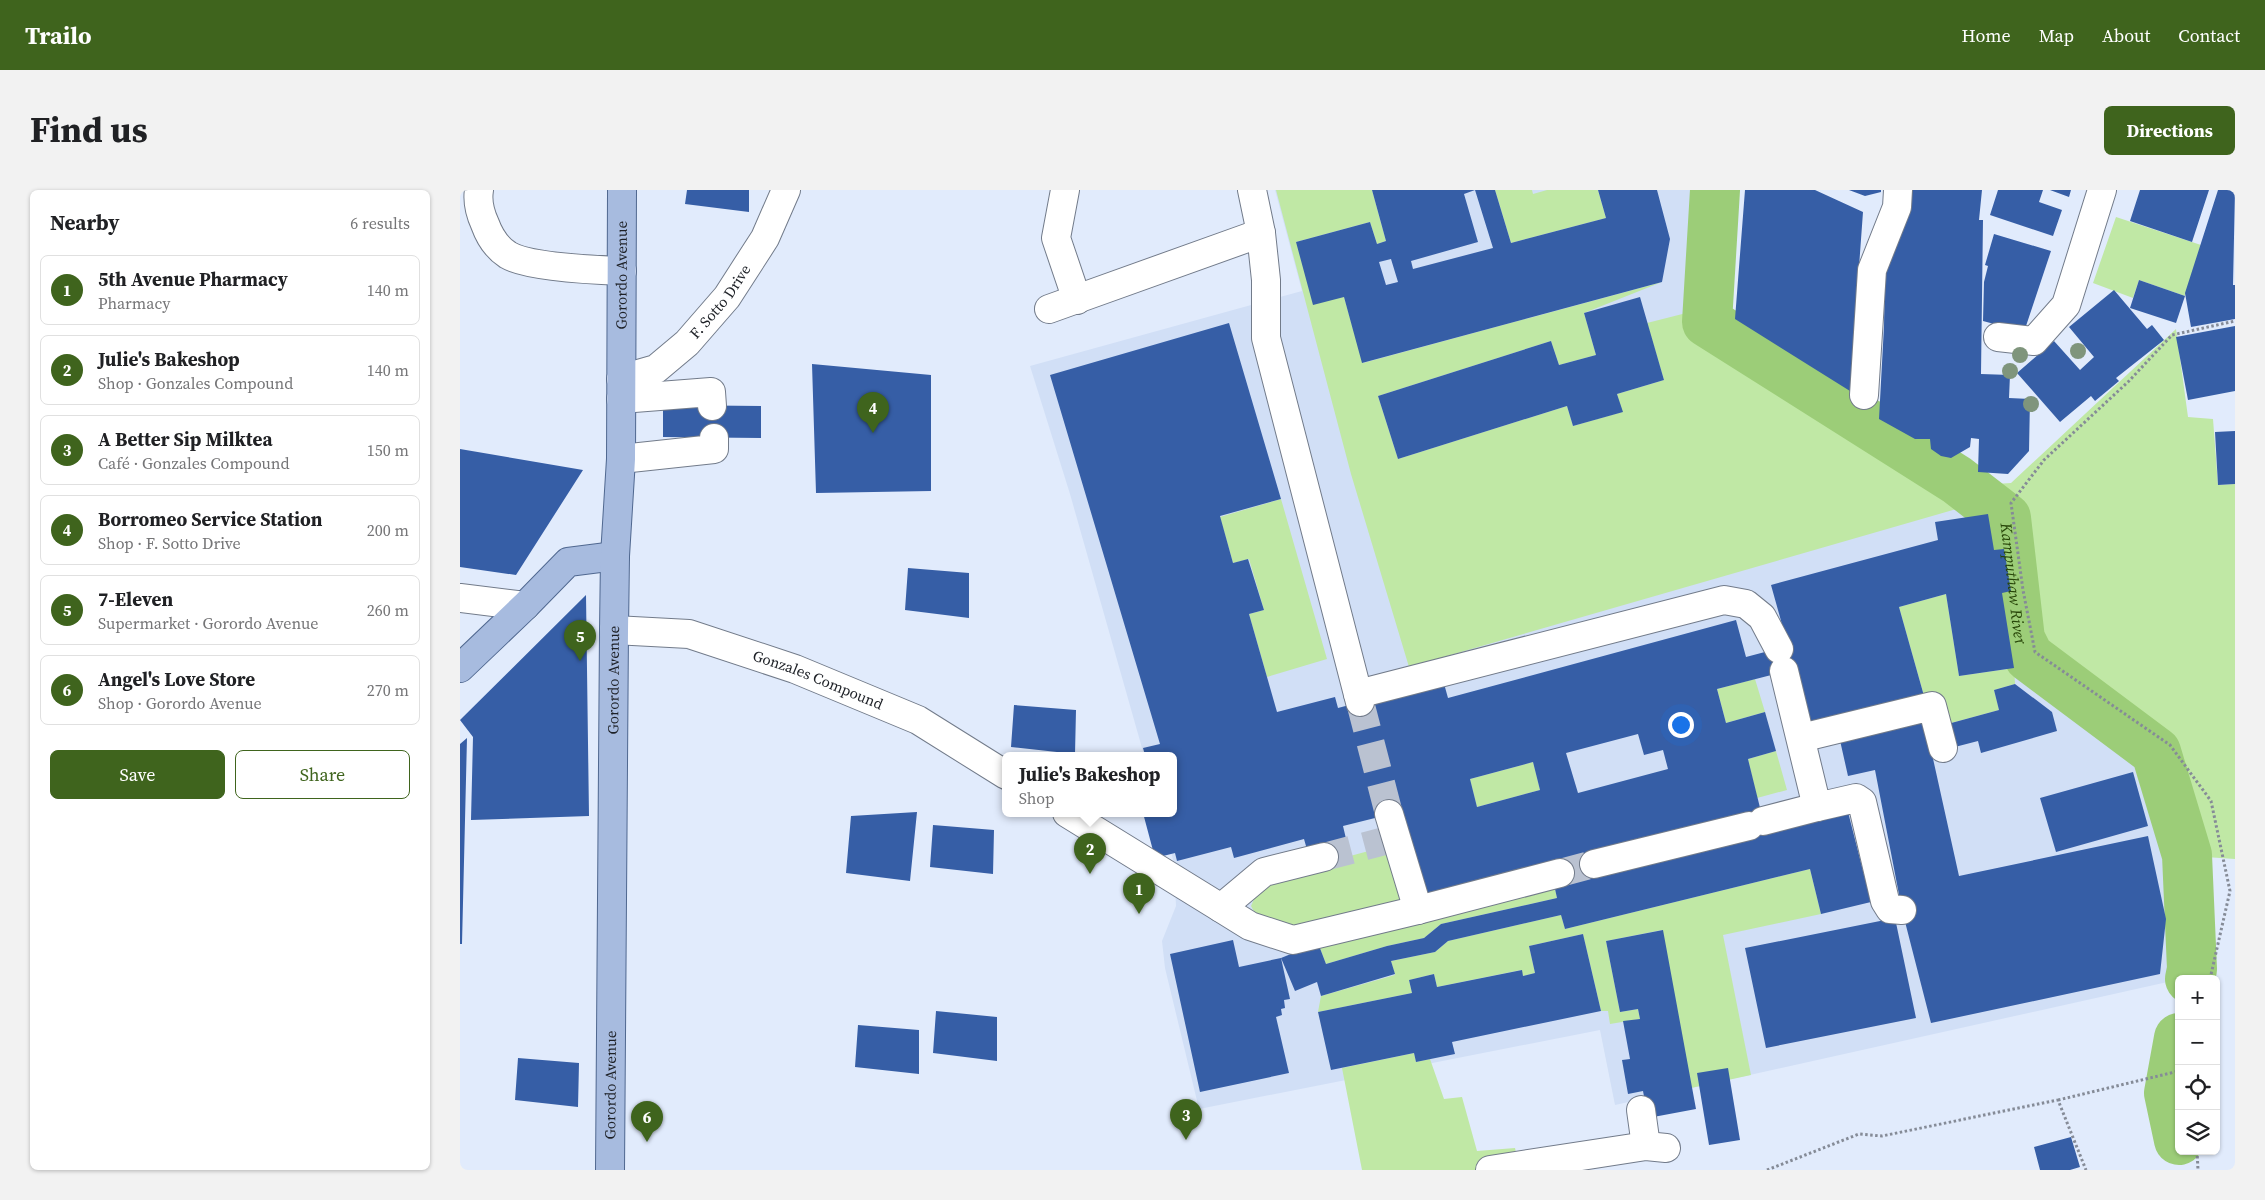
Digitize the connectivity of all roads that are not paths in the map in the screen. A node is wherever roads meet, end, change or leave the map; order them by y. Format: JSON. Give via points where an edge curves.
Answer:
{"nodes":[{"id":1,"x":479,"y":190,"type":"edge"},
{"id":2,"x":622,"y":190,"type":"edge"},
{"id":3,"x":786,"y":190,"type":"edge"},
{"id":4,"x":1065,"y":190,"type":"edge"},
{"id":5,"x":1252,"y":190,"type":"edge"},
{"id":6,"x":1898,"y":190,"type":"edge"},
{"id":7,"x":2102,"y":190,"type":"edge"},
{"id":8,"x":1261,"y":233,"type":"junction"},
{"id":9,"x":622,"y":271,"type":"junction"},
{"id":10,"x":1077,"y":300,"type":"junction"},
{"id":11,"x":1049,"y":309,"type":"dead end"},
{"id":12,"x":1998,"y":337,"type":"dead end"},
{"id":13,"x":621,"y":389,"type":"junction"},
{"id":14,"x":1864,"y":395,"type":"dead end"},
{"id":15,"x":712,"y":406,"type":"dead end"},
{"id":16,"x":714,"y":438,"type":"dead end"},
{"id":17,"x":621,"y":459,"type":"junction"},
{"id":18,"x":615,"y":556,"type":"junction"},
{"id":19,"x":460,"y":598,"type":"edge"},
{"id":20,"x":526,"y":606,"type":"junction"},
{"id":21,"x":614,"y":630,"type":"junction"},
{"id":22,"x":460,"y":668,"type":"edge"},
{"id":23,"x":1801,"y":738,"type":"junction"},
{"id":24,"x":1943,"y":748,"type":"dead end"},
{"id":25,"x":1002,"y":772,"type":"edge"},
{"id":26,"x":1817,"y":807,"type":"junction"},
{"id":27,"x":1073,"y":817,"type":"edge"},
{"id":28,"x":1392,"y":826,"type":"tunnel mouth"},
{"id":29,"x":1324,"y":857,"type":"tunnel mouth"},
{"id":30,"x":1594,"y":864,"type":"tunnel mouth"},
{"id":31,"x":1560,"y":873,"type":"tunnel mouth"},
{"id":32,"x":1221,"y":908,"type":"junction"},
{"id":33,"x":1418,"y":910,"type":"junction"},
{"id":34,"x":1902,"y":910,"type":"dead end"},
{"id":35,"x":1642,"y":1110,"type":"dead end"},
{"id":36,"x":610,"y":1170,"type":"edge"},
{"id":37,"x":1490,"y":1170,"type":"edge"}],
"edges":[{"from":1,"to":9,"type":"street","via":[[479,210],[486,228],[508,255],[528,262]]},
{"from":2,"to":9,"type":"main road","name":"Gorordo Avenue"},
{"from":3,"to":13,"type":"street","name":"F. Sotto Drive","via":[[765,238],[727,297],[687,343],[656,369]]},
{"from":4,"to":10,"type":"street","via":[[1056,238]]},
{"from":5,"to":8,"type":"street"},
{"from":6,"to":14,"type":"street","via":[[1897,207],[1872,270]]},
{"from":7,"to":12,"type":"street","via":[[2066,304],[2034,341]]},
{"from":8,"to":10,"type":"street"},
{"from":8,"to":23,"type":"street","via":[[1266,280],[1266,338],[1359,698],[1724,600],[1746,604],[1762,617],[1782,660]]},
{"from":9,"to":13,"type":"main road","name":"Gorordo Avenue"},
{"from":10,"to":11,"type":"street"},
{"from":13,"to":15,"type":"street","via":[[711,392]]},
{"from":13,"to":17,"type":"main road","name":"Gorordo Avenue"},
{"from":16,"to":17,"type":"street","via":[[714,449]]},
{"from":17,"to":18,"type":"main road","name":"Gorordo Avenue"},
{"from":18,"to":20,"type":"main road","via":[[568,562]]},
{"from":18,"to":21,"type":"main road","name":"Gorordo Avenue"},
{"from":19,"to":20,"type":"street"},
{"from":20,"to":22,"type":"main road"},
{"from":21,"to":25,"type":"street","name":"Gonzales Compound","via":[[689,634],[796,669],[918,720]]},
{"from":21,"to":36,"type":"main road","name":"Gorordo Avenue"},
{"from":23,"to":24,"type":"street","via":[[1932,706]]},
{"from":23,"to":26,"type":"street"},
{"from":26,"to":30,"type":"street"},
{"from":26,"to":34,"type":"street","via":[[1856,798],[1862,802],[1885,901],[1890,909]]},
{"from":27,"to":32,"type":"street"},
{"from":28,"to":33,"type":"street"},
{"from":29,"to":32,"type":"street","via":[[1264,872]]},
{"from":31,"to":33,"type":"street"},
{"from":32,"to":33,"type":"street","via":[[1250,926],[1293,940]]},
{"from":35,"to":37,"type":"street","via":[[1656,1147]]}]}
